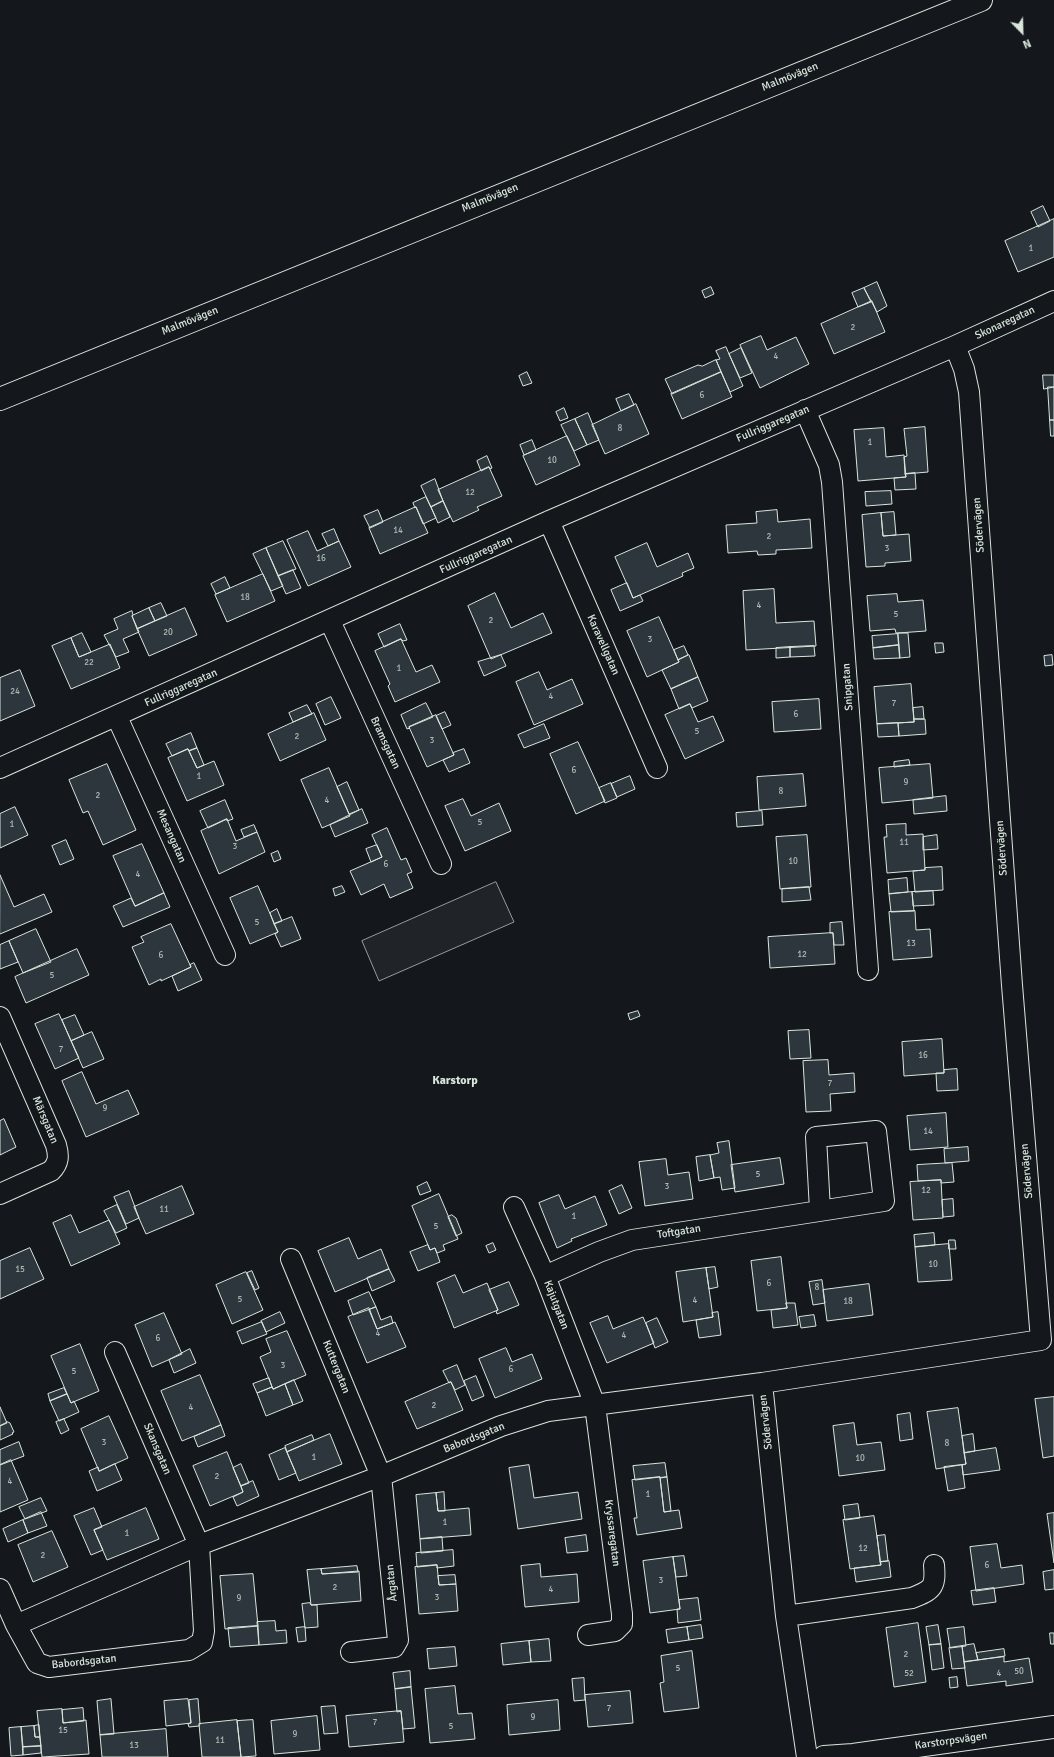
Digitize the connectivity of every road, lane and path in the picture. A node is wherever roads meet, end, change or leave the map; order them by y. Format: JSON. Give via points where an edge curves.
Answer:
{"nodes":[{"id":1,"x":980,"y":0,"type":"edge"},
{"id":2,"x":1054,"y":301,"type":"edge"},
{"id":3,"x":955,"y":346,"type":"junction"},
{"id":4,"x":0,"y":399,"type":"edge"},
{"id":5,"x":805,"y":410,"type":"junction"},
{"id":6,"x":549,"y":521,"type":"junction"},
{"id":7,"x":330,"y":621,"type":"junction"},
{"id":8,"x":117,"y":717,"type":"junction"},
{"id":9,"x":0,"y":768,"type":"edge"},
{"id":10,"x":657,"y":768,"type":"dead end"},
{"id":11,"x":440,"y":864,"type":"dead end"},
{"id":12,"x":225,"y":955,"type":"dead end"},
{"id":13,"x":868,"y":970,"type":"dead end"},
{"id":14,"x":0,"y":1017,"type":"edge"},
{"id":15,"x":0,"y":1194,"type":"edge"},
{"id":16,"x":514,"y":1207,"type":"dead end"},
{"id":17,"x":820,"y":1210,"type":"junction"},
{"id":18,"x":291,"y":1258,"type":"dead end"},
{"id":19,"x":545,"y":1276,"type":"junction"},
{"id":20,"x":1048,"y":1339,"type":"edge"},
{"id":21,"x":116,"y":1352,"type":"dead end"},
{"id":22,"x":762,"y":1382,"type":"junction"},
{"id":23,"x":595,"y":1405,"type":"junction"},
{"id":24,"x":381,"y":1476,"type":"junction"},
{"id":25,"x":199,"y":1545,"type":"junction"},
{"id":26,"x":934,"y":1565,"type":"dead end"},
{"id":27,"x":0,"y":1589,"type":"edge"},
{"id":28,"x":786,"y":1616,"type":"junction"},
{"id":29,"x":16,"y":1625,"type":"junction"},
{"id":30,"x":588,"y":1636,"type":"dead end"},
{"id":31,"x":352,"y":1652,"type":"dead end"},
{"id":32,"x":1054,"y":1727,"type":"edge"},
{"id":33,"x":808,"y":1757,"type":"edge"},
{"id":34,"x":824,"y":1757,"type":"edge"}],
"edges":[{"from":1,"to":4,"type":"main road","name":"Malmövägen"},
{"from":2,"to":3,"type":"street","name":"Skonaregatan"},
{"from":3,"to":5,"type":"street","name":"Fullriggaregatan"},
{"from":3,"to":20,"type":"street","name":"Södervägen","via":[[969,392],[1011,977]]},
{"from":5,"to":6,"type":"street","name":"Fullriggaregatan"},
{"from":5,"to":13,"type":"street","name":"Snipgatan","via":[[829,465],[832,482]]},
{"from":6,"to":7,"type":"street","name":"Fullriggaregatan"},
{"from":6,"to":10,"type":"street","name":"Karavellgatan"},
{"from":7,"to":8,"type":"street","name":"Fullriggaregatan"},
{"from":7,"to":11,"type":"street","name":"Bramsgatan"},
{"from":8,"to":9,"type":"street","name":"Fullriggaregatan"},
{"from":8,"to":12,"type":"street","name":"Mesangatan"},
{"from":14,"to":15,"type":"street","name":"Märsgatan","via":[[58,1154],[57,1165],[51,1171]]},
{"from":16,"to":19,"type":"street","name":"Kajutgatan"},
{"from":17,"to":17,"type":"street","name":"Toftgatan","via":[[816,1136],[876,1131],[884,1200]]},
{"from":17,"to":19,"type":"street","name":"Toftgatan","via":[[632,1240]]},
{"from":18,"to":24,"type":"street","name":"Kuttergatan"},
{"from":19,"to":23,"type":"street","name":"Kajutgatan"},
{"from":20,"to":22,"type":"street","name":"Södervägen"},
{"from":21,"to":25,"type":"street","name":"Skansgatan"},
{"from":22,"to":23,"type":"street","name":"Babordsgatan"},
{"from":22,"to":28,"type":"street","name":"Södervägen"},
{"from":23,"to":24,"type":"street","name":"Babordsgatan","via":[[548,1411],[501,1426]]},
{"from":23,"to":30,"type":"street","name":"Kryssaregatan","via":[[622,1624],[615,1631]]},
{"from":24,"to":25,"type":"street","name":"Babordsgatan"},
{"from":24,"to":31,"type":"street","name":"Årgatan","via":[[398,1640],[394,1647]]},
{"from":25,"to":29,"type":"street","name":"Babordsgatan"},
{"from":25,"to":29,"type":"street","name":"Babordsgatan","via":[[204,1631],[202,1642],[189,1650],[49,1667],[37,1663]]},
{"from":26,"to":28,"type":"street","via":[[936,1579],[928,1592],[912,1598]]},
{"from":27,"to":29,"type":"street"},
{"from":28,"to":33,"type":"street","name":"Södervägen"},
{"from":32,"to":34,"type":"main road","name":"Karstorpsvägen"}]}
